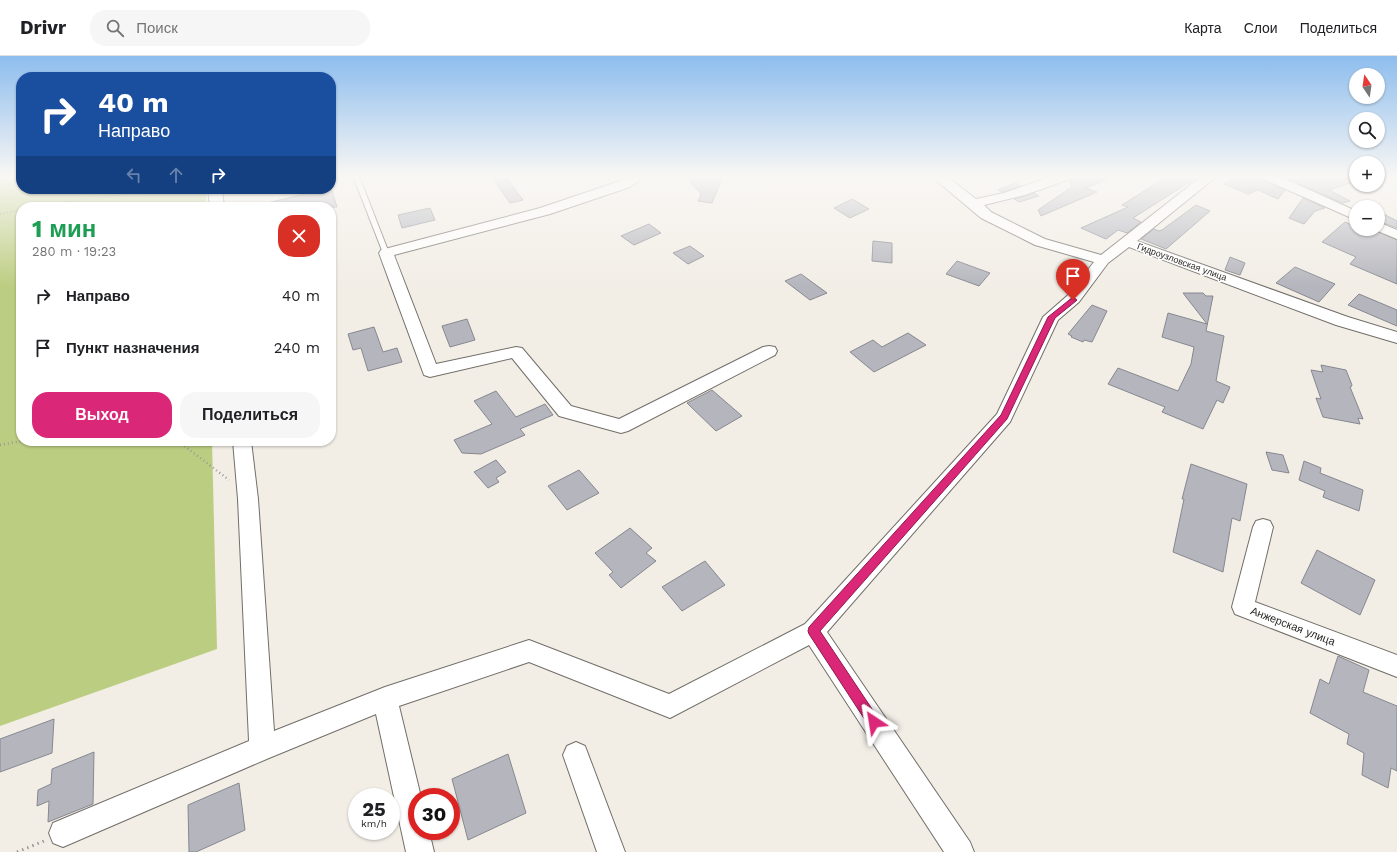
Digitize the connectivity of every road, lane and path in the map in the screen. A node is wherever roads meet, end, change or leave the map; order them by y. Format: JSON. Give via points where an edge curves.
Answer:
{"nodes":[{"id":1,"x":370,"y":213,"type":"edge"},
{"id":2,"x":538,"y":213,"type":"edge"},
{"id":3,"x":984,"y":213,"type":"edge"},
{"id":4,"x":1162,"y":213,"type":"edge"},
{"id":5,"x":1385,"y":229,"type":"edge"},
{"id":6,"x":1397,"y":235,"type":"edge"},
{"id":7,"x":1127,"y":242,"type":"junction"},
{"id":8,"x":386,"y":253,"type":"junction"},
{"id":9,"x":1103,"y":260,"type":"junction"},
{"id":10,"x":1397,"y":338,"type":"edge"},
{"id":11,"x":769,"y":351,"type":"dead end"},
{"id":12,"x":16,"y":442,"type":"edge"},
{"id":13,"x":0,"y":445,"type":"edge"},
{"id":14,"x":185,"y":446,"type":"edge"},
{"id":15,"x":243,"y":446,"type":"edge"},
{"id":16,"x":248,"y":499,"type":"junction"},
{"id":17,"x":1263,"y":527,"type":"dead end"},
{"id":18,"x":813,"y":631,"type":"junction"},
{"id":19,"x":1397,"y":666,"type":"edge"},
{"id":20,"x":385,"y":699,"type":"junction"},
{"id":21,"x":262,"y":748,"type":"junction"},
{"id":22,"x":576,"y":755,"type":"dead end"},
{"id":23,"x":63,"y":833,"type":"joint"},
{"id":24,"x":17,"y":852,"type":"edge"},
{"id":25,"x":420,"y":852,"type":"edge"},
{"id":26,"x":612,"y":852,"type":"edge"},
{"id":27,"x":960,"y":852,"type":"edge"}],
"edges":[{"from":1,"to":8,"type":"lane"},
{"from":2,"to":8,"type":"street"},
{"from":3,"to":9,"type":"street","via":[[1040,242]]},
{"from":4,"to":7,"type":"street"},
{"from":5,"to":6,"type":"street"},
{"from":7,"to":9,"type":"street","name":"Гидроузловская улица"},
{"from":7,"to":10,"type":"street","name":"Гидроузловская улица","via":[[1342,321]]},
{"from":8,"to":11,"type":"street","via":[[430,371],[516,352],[565,411],[621,426]]},
{"from":9,"to":18,"type":"street","name":"Гидроузловская улица","via":[[1073,300],[1052,317],[1004,417]]},
{"from":12,"to":13,"type":"path"},
{"from":14,"to":16,"type":"path","via":[[224,475]]},
{"from":15,"to":16,"type":"street"},
{"from":16,"to":21,"type":"street"},
{"from":17,"to":19,"type":"street","name":"Анжерская улица","via":[[1243,607]]},
{"from":18,"to":20,"type":"street","via":[[670,706],[529,651]]},
{"from":18,"to":27,"type":"street"},
{"from":20,"to":21,"type":"street"},
{"from":20,"to":25,"type":"street"},
{"from":21,"to":23,"type":"street"},
{"from":22,"to":26,"type":"street"},
{"from":23,"to":24,"type":"path"}]}
